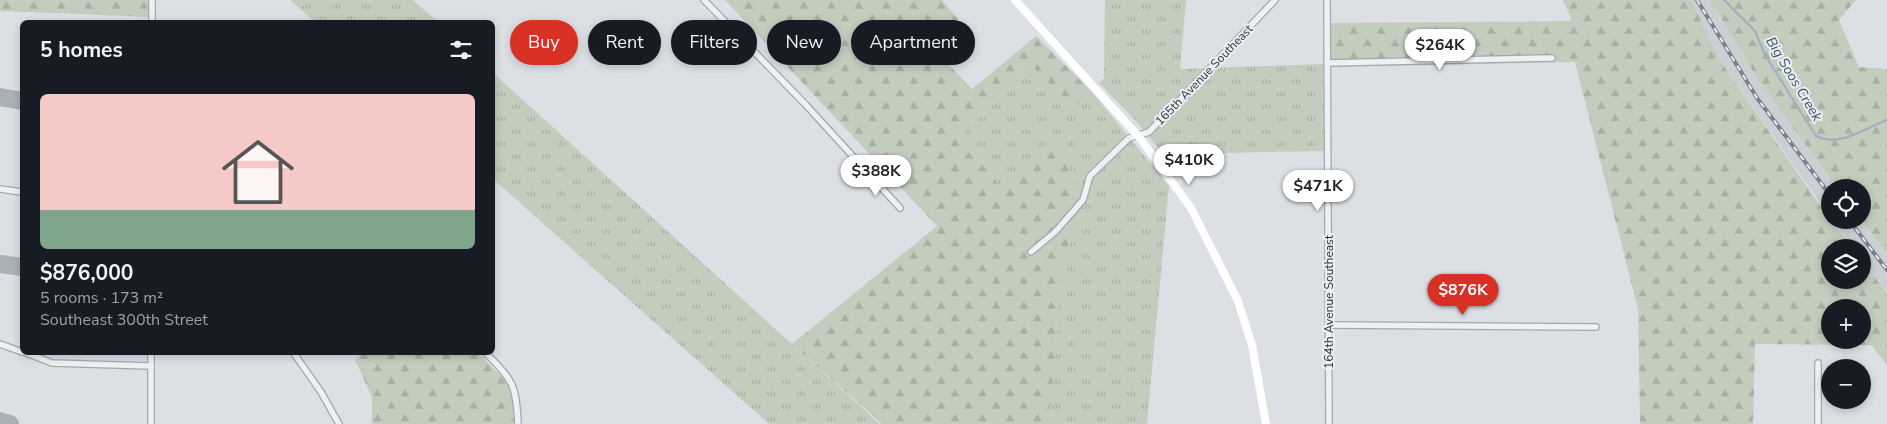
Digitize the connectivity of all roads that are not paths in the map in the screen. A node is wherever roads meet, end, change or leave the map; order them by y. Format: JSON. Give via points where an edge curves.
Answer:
{"nodes":[{"id":1,"x":152,"y":0,"type":"edge"},
{"id":2,"x":704,"y":0,"type":"edge"},
{"id":3,"x":1015,"y":0,"type":"edge"},
{"id":4,"x":1275,"y":0,"type":"edge"},
{"id":5,"x":1327,"y":0,"type":"edge"},
{"id":6,"x":152,"y":20,"type":"edge"},
{"id":7,"x":1552,"y":58,"type":"dead end"},
{"id":8,"x":1327,"y":64,"type":"junction"},
{"id":9,"x":1139,"y":137,"type":"junction"},
{"id":10,"x":0,"y":189,"type":"edge"},
{"id":11,"x":20,"y":192,"type":"edge"},
{"id":12,"x":900,"y":208,"type":"dead end"},
{"id":13,"x":1031,"y":252,"type":"dead end"},
{"id":14,"x":1329,"y":325,"type":"junction"},
{"id":15,"x":1596,"y":327,"type":"dead end"},
{"id":16,"x":0,"y":344,"type":"edge"},
{"id":17,"x":20,"y":351,"type":"edge"},
{"id":18,"x":31,"y":355,"type":"edge"},
{"id":19,"x":151,"y":355,"type":"edge"},
{"id":20,"x":295,"y":355,"type":"edge"},
{"id":21,"x":488,"y":355,"type":"edge"},
{"id":22,"x":1818,"y":363,"type":"dead end"},
{"id":23,"x":151,"y":366,"type":"junction"},
{"id":24,"x":151,"y":424,"type":"edge"},
{"id":25,"x":339,"y":424,"type":"edge"},
{"id":26,"x":518,"y":424,"type":"edge"},
{"id":27,"x":1266,"y":424,"type":"edge"},
{"id":28,"x":1329,"y":424,"type":"edge"},
{"id":29,"x":1818,"y":424,"type":"edge"}],
"edges":[{"from":1,"to":6,"type":"street"},
{"from":2,"to":12,"type":"street"},
{"from":3,"to":9,"type":"street"},
{"from":4,"to":9,"type":"street","name":"165th Avenue Southeast","via":[[1149,132]]},
{"from":5,"to":8,"type":"street","name":"164th Avenue Southeast"},
{"from":7,"to":8,"type":"street"},
{"from":8,"to":14,"type":"street","name":"164th Avenue Southeast"},
{"from":9,"to":13,"type":"street","name":"165th Avenue Southeast","via":[[1129,138],[1090,176],[1083,200],[1055,232]]},
{"from":9,"to":27,"type":"street","via":[[1191,208],[1238,301],[1252,345]]},
{"from":10,"to":11,"type":"street"},
{"from":14,"to":15,"type":"street"},
{"from":14,"to":28,"type":"street","name":"164th Avenue Southeast"},
{"from":16,"to":17,"type":"street"},
{"from":18,"to":23,"type":"street","via":[[52,363]]},
{"from":19,"to":23,"type":"street"},
{"from":20,"to":25,"type":"street"},
{"from":21,"to":26,"type":"street","via":[[507,375],[516,393]]},
{"from":22,"to":29,"type":"street"},
{"from":23,"to":24,"type":"street"}]}
